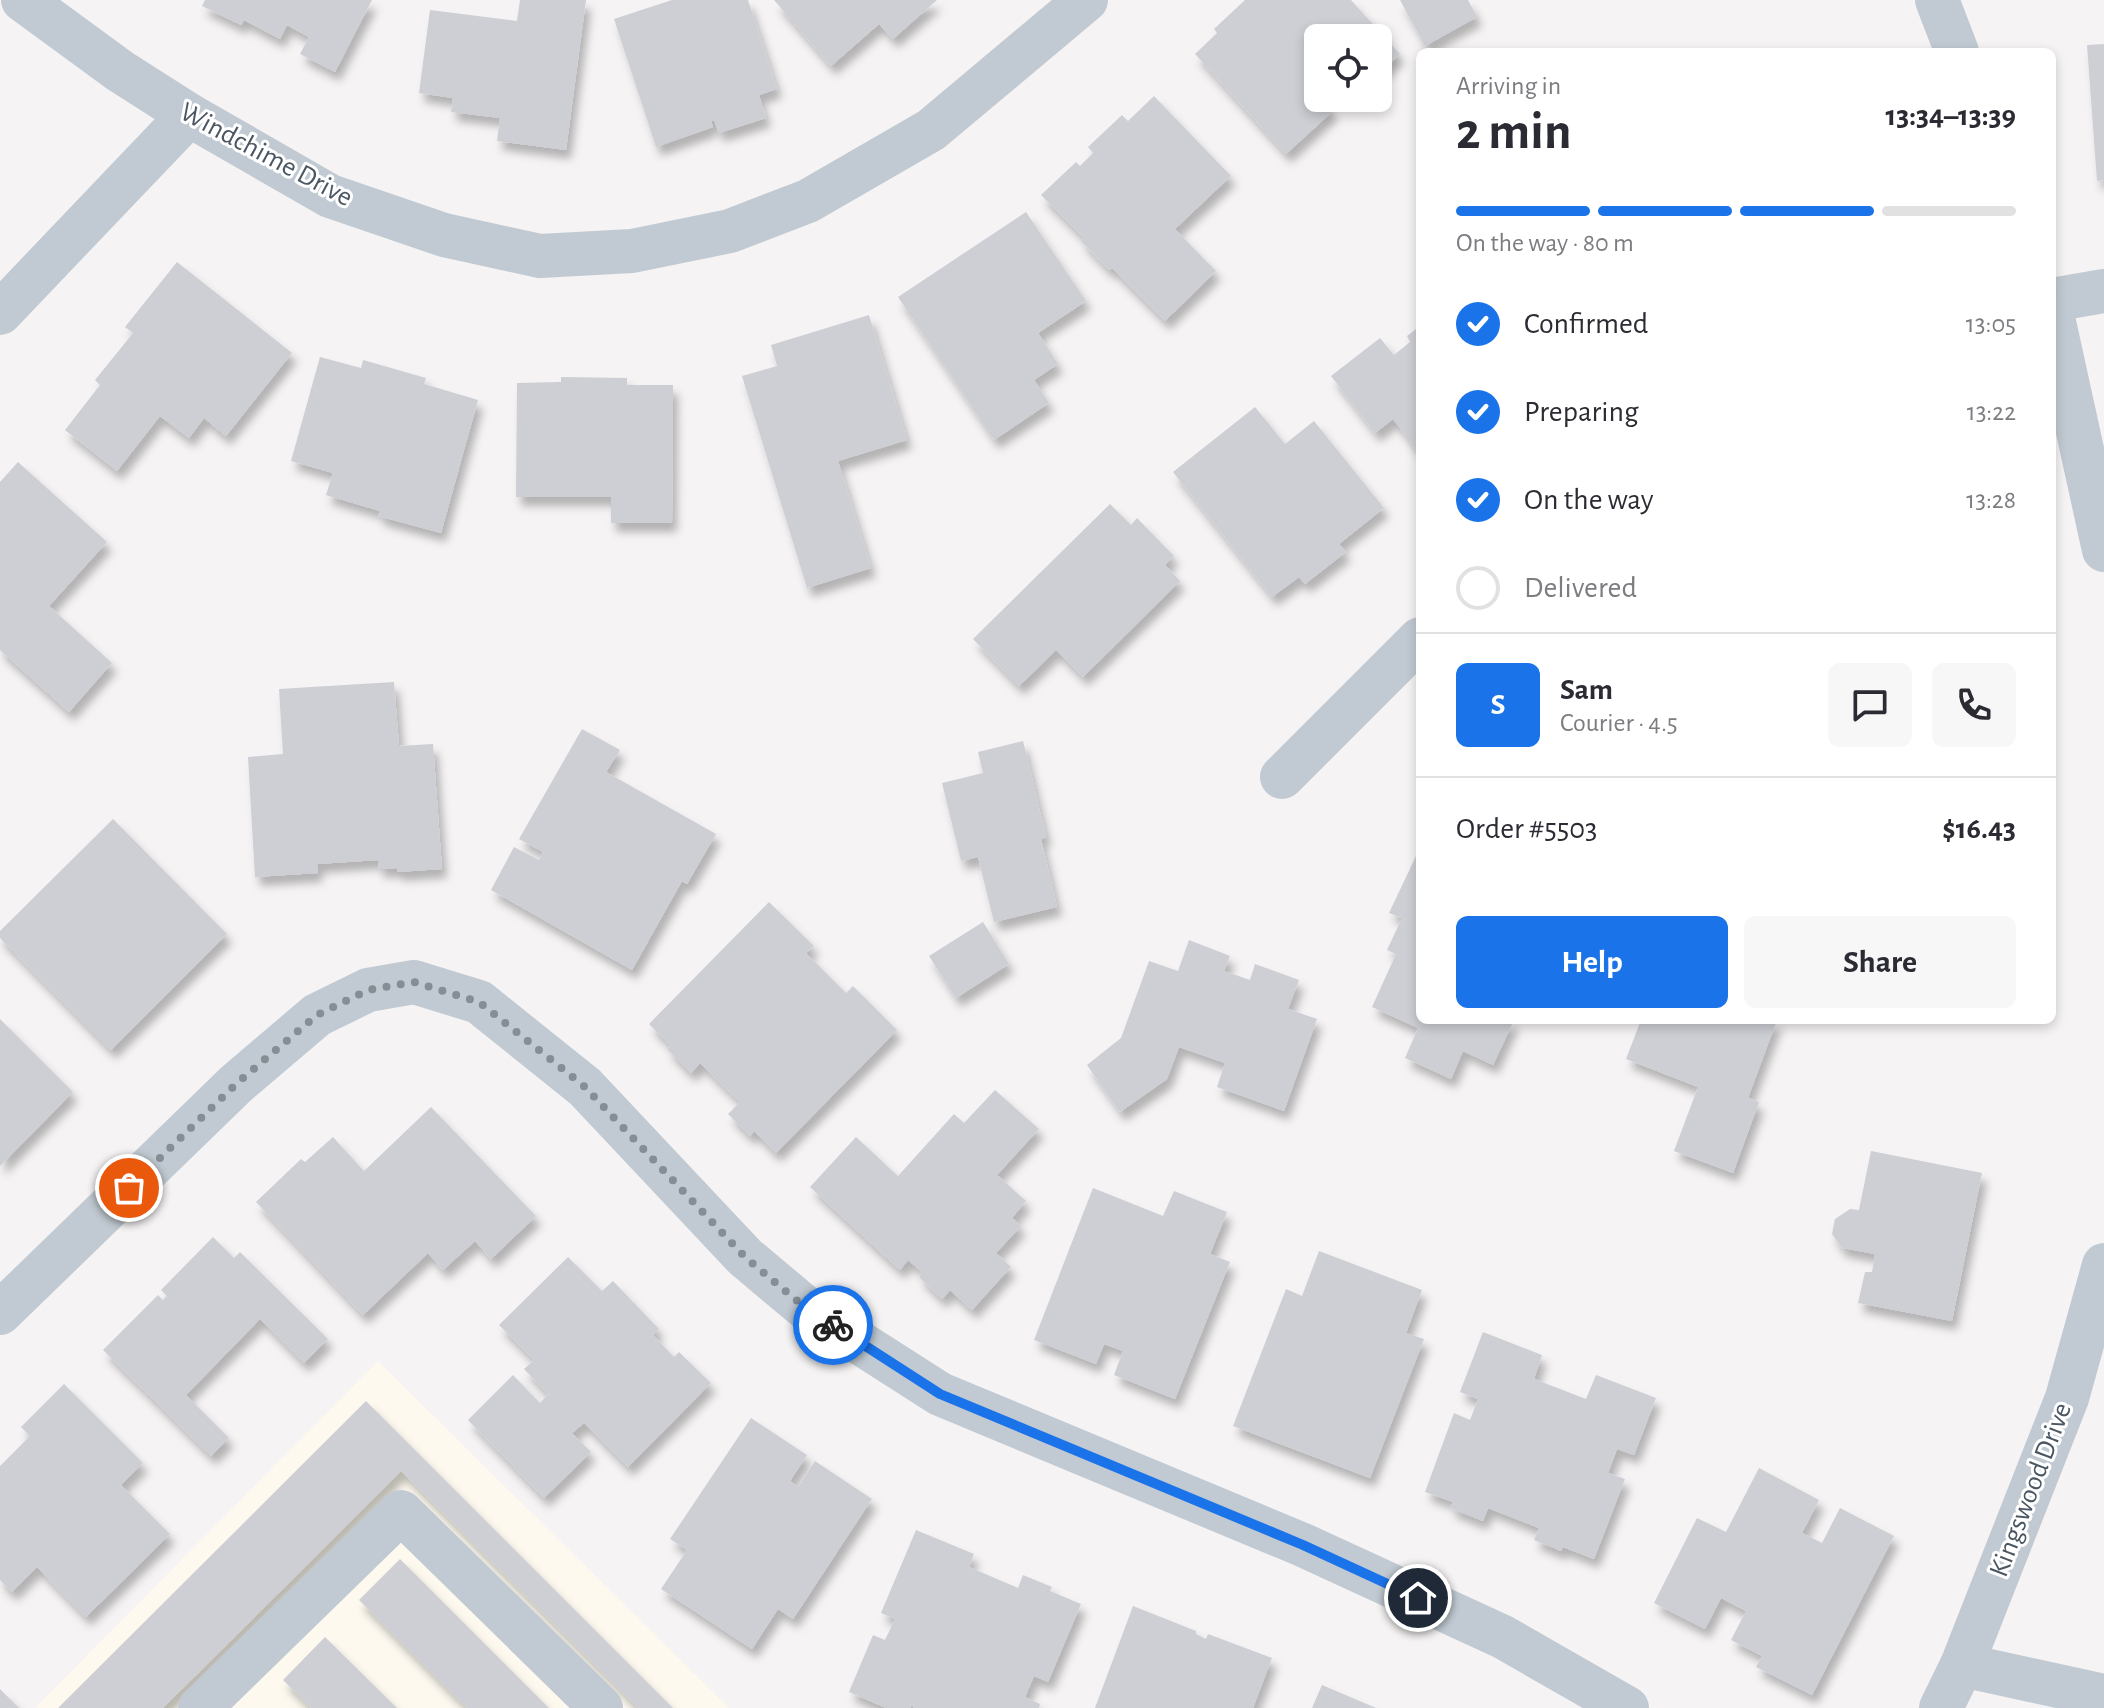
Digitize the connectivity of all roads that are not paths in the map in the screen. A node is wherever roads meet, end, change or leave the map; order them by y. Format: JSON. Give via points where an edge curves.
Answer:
{"nodes":[{"id":1,"x":23,"y":0,"type":"edge"},
{"id":2,"x":1086,"y":0,"type":"edge"},
{"id":3,"x":1937,"y":0,"type":"edge"},
{"id":4,"x":1955,"y":48,"type":"edge"},
{"id":5,"x":189,"y":115,"type":"junction"},
{"id":6,"x":2104,"y":291,"type":"edge"},
{"id":7,"x":2056,"y":299,"type":"edge"},
{"id":8,"x":0,"y":313,"type":"edge"},
{"id":9,"x":2056,"y":331,"type":"edge"},
{"id":10,"x":2104,"y":550,"type":"edge"},
{"id":11,"x":1416,"y":643,"type":"edge"},
{"id":12,"x":1282,"y":777,"type":"dead end"},
{"id":13,"x":2104,"y":1265,"type":"edge"},
{"id":14,"x":0,"y":1313,"type":"edge"},
{"id":15,"x":2097,"y":1317,"type":"edge"},
{"id":16,"x":1962,"y":1665,"type":"junction"},
{"id":17,"x":2104,"y":1696,"type":"edge"},
{"id":18,"x":200,"y":1708,"type":"edge"},
{"id":19,"x":601,"y":1708,"type":"edge"},
{"id":20,"x":1627,"y":1708,"type":"edge"},
{"id":21,"x":1941,"y":1708,"type":"edge"}],
"edges":[{"from":1,"to":5,"type":"street","name":"Windchime Drive"},
{"from":2,"to":5,"type":"street","name":"Windchime Drive","via":[[931,130],[808,201],[730,231],[632,251],[540,256],[444,235],[330,196]]},
{"from":3,"to":4,"type":"street"},
{"from":5,"to":8,"type":"street"},
{"from":6,"to":7,"type":"street"},
{"from":9,"to":10,"type":"street"},
{"from":11,"to":12,"type":"street"},
{"from":13,"to":15,"type":"street","name":"Kingswood Drive"},
{"from":14,"to":20,"type":"street","via":[[236,1084],[317,1015],[368,990],[414,982],[479,1002],[585,1087],[745,1257],[807,1309],[940,1394],[1303,1545],[1503,1637]]},
{"from":15,"to":16,"type":"street","name":"Kingswood Drive"},
{"from":16,"to":17,"type":"street"},
{"from":16,"to":21,"type":"street","name":"Kingswood Drive"},
{"from":18,"to":19,"type":"street","via":[[401,1512]]}]}
